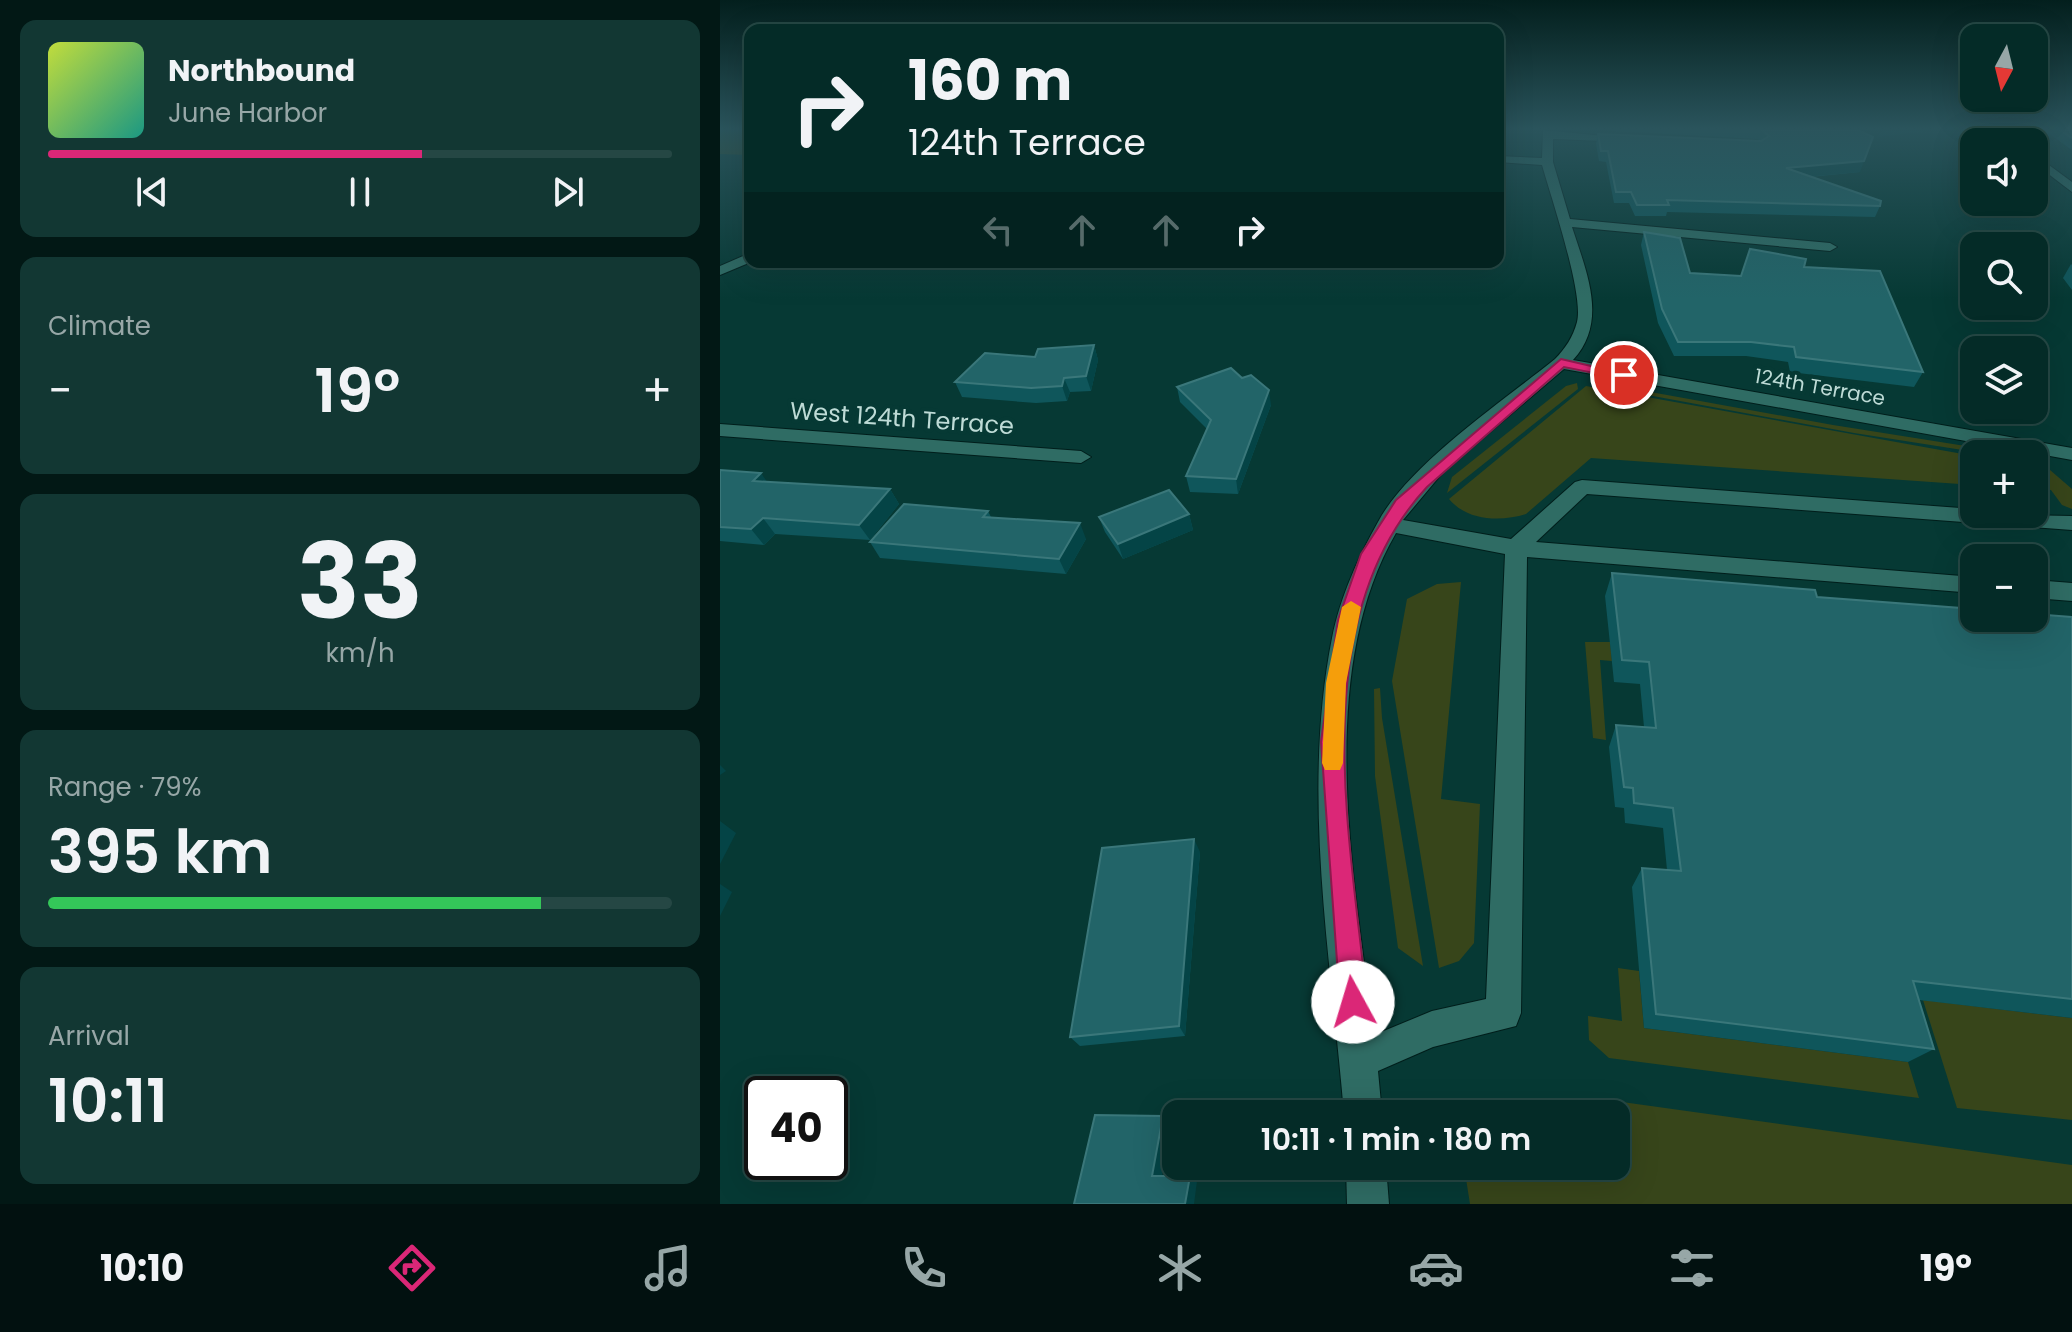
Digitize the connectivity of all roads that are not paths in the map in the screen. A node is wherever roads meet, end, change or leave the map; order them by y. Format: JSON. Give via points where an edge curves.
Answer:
{"nodes":[{"id":1,"x":1553,"y":186,"type":"edge"},
{"id":2,"x":1562,"y":222,"type":"junction"},
{"id":3,"x":1830,"y":247,"type":"dead end"},
{"id":4,"x":744,"y":260,"type":"edge"},
{"id":5,"x":720,"y":271,"type":"edge"},
{"id":6,"x":1561,"y":363,"type":"junction"},
{"id":7,"x":720,"y":430,"type":"edge"},
{"id":8,"x":2072,"y":454,"type":"edge"},
{"id":9,"x":1081,"y":457,"type":"dead end"},
{"id":10,"x":2072,"y":523,"type":"edge"},
{"id":11,"x":1387,"y":524,"type":"junction"},
{"id":12,"x":1516,"y":548,"type":"junction"},
{"id":13,"x":1960,"y":584,"type":"edge"},
{"id":14,"x":2048,"y":590,"type":"edge"},
{"id":15,"x":2072,"y":592,"type":"edge"},
{"id":16,"x":1359,"y":1060,"type":"junction"},
{"id":17,"x":1362,"y":1100,"type":"edge"},
{"id":18,"x":1367,"y":1180,"type":"edge"},
{"id":19,"x":1368,"y":1204,"type":"edge"}],
"edges":[{"from":1,"to":2,"type":"street"},
{"from":2,"to":3,"type":"street"},
{"from":2,"to":6,"type":"street","via":[[1583,286],[1586,320],[1574,349]]},
{"from":4,"to":5,"type":"street"},
{"from":6,"to":8,"type":"street","name":"124th Terrace"},
{"from":6,"to":11,"type":"street","via":[[1421,483]]},
{"from":7,"to":9,"type":"street","name":"West 124th Terrace"},
{"from":10,"to":12,"type":"street","via":[[1582,487]]},
{"from":11,"to":12,"type":"street"},
{"from":11,"to":16,"type":"street","via":[[1370,554],[1347,620],[1331,742]]},
{"from":12,"to":13,"type":"street"},
{"from":12,"to":16,"type":"street","via":[[1503,1013],[1432,1029]]},
{"from":14,"to":15,"type":"street"},
{"from":16,"to":17,"type":"street"},
{"from":18,"to":19,"type":"street"}]}
